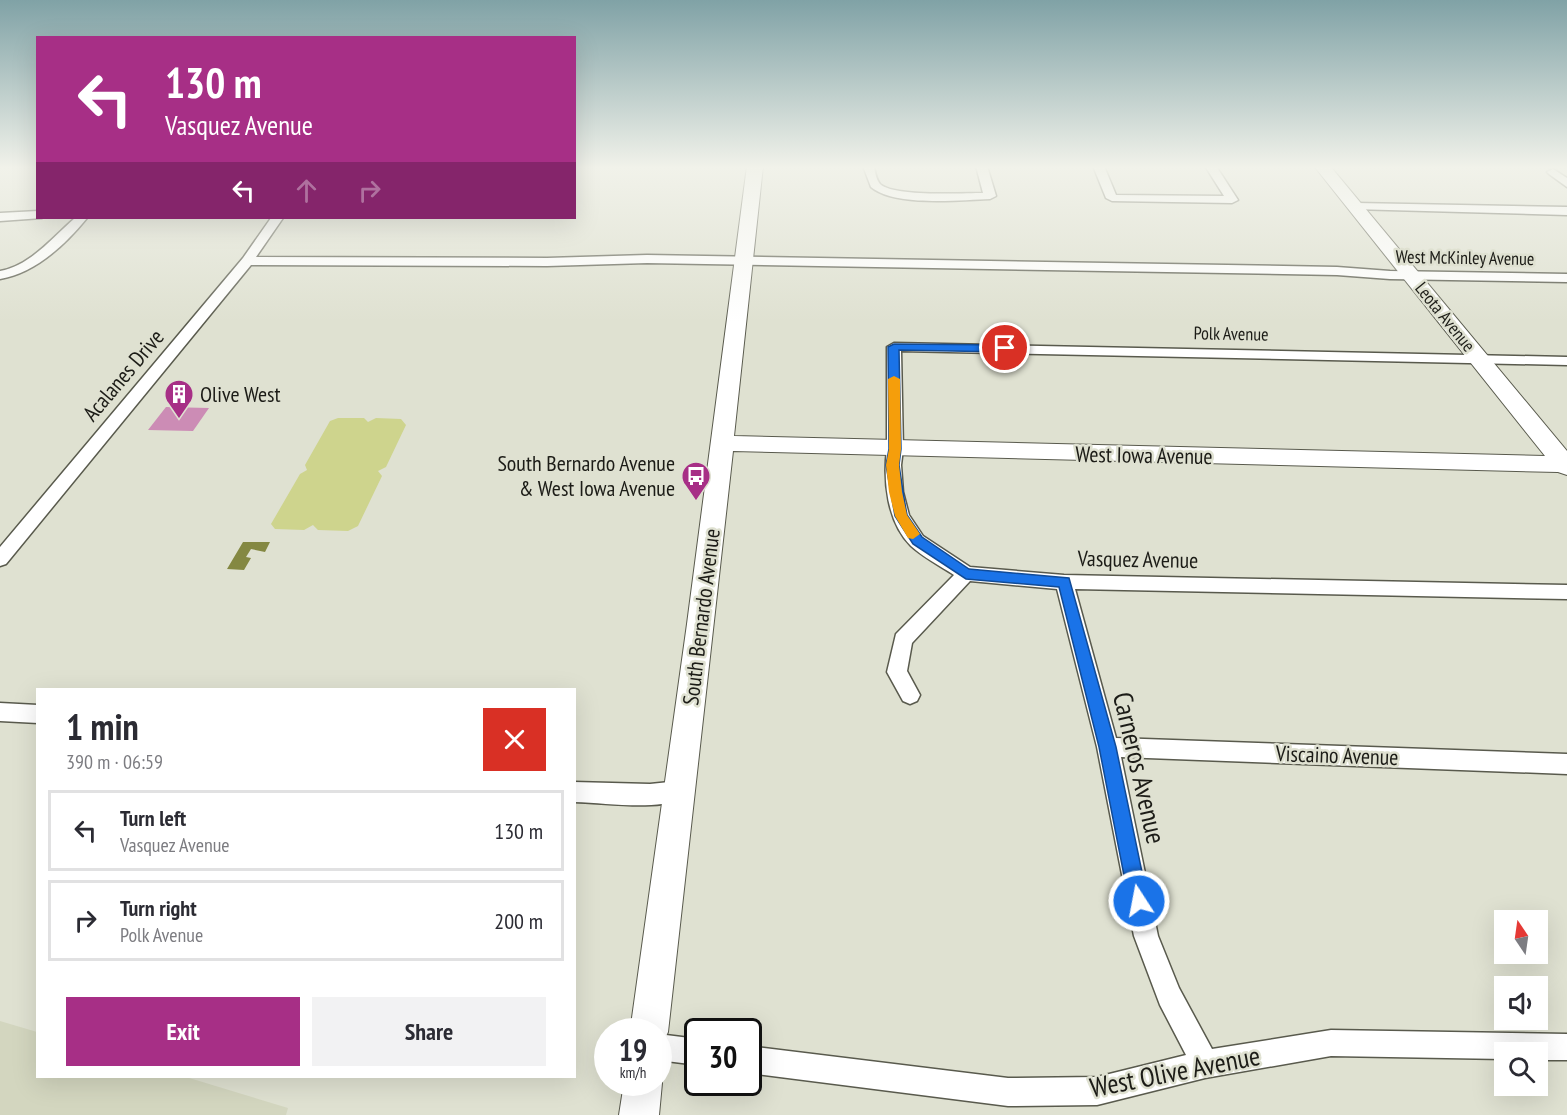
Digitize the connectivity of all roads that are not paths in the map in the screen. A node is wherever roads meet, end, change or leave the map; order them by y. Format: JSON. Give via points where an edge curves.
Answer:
{"nodes":[{"id":1,"x":749,"y":218,"type":"edge"},
{"id":2,"x":1365,"y":218,"type":"edge"},
{"id":3,"x":80,"y":219,"type":"edge"},
{"id":4,"x":277,"y":219,"type":"edge"},
{"id":5,"x":744,"y":260,"type":"junction"},
{"id":6,"x":247,"y":261,"type":"junction"},
{"id":7,"x":0,"y":275,"type":"edge"},
{"id":8,"x":1410,"y":275,"type":"junction"},
{"id":9,"x":1567,"y":278,"type":"edge"},
{"id":10,"x":894,"y":347,"type":"joint"},
{"id":11,"x":1479,"y":359,"type":"junction"},
{"id":12,"x":1567,"y":361,"type":"edge"},
{"id":13,"x":722,"y":442,"type":"junction"},
{"id":14,"x":895,"y":449,"type":"junction"},
{"id":15,"x":1566,"y":465,"type":"edge"},
{"id":16,"x":0,"y":559,"type":"edge"},
{"id":17,"x":966,"y":574,"type":"junction"},
{"id":18,"x":1064,"y":582,"type":"junction"},
{"id":19,"x":1567,"y":592,"type":"edge"},
{"id":20,"x":910,"y":695,"type":"dead end"},
{"id":21,"x":0,"y":712,"type":"edge"},
{"id":22,"x":36,"y":714,"type":"edge"},
{"id":23,"x":1107,"y":747,"type":"junction"},
{"id":24,"x":1567,"y":764,"type":"edge"},
{"id":25,"x":680,"y":791,"type":"junction"},
{"id":26,"x":576,"y":792,"type":"edge"},
{"id":27,"x":651,"y":1018,"type":"edge"},
{"id":28,"x":1567,"y":1047,"type":"edge"},
{"id":29,"x":762,"y":1061,"type":"edge"},
{"id":30,"x":1205,"y":1064,"type":"junction"},
{"id":31,"x":641,"y":1096,"type":"edge"},
{"id":32,"x":639,"y":1115,"type":"edge"}],
"edges":[{"from":1,"to":5,"type":"street","name":"South Bernardo Avenue"},
{"from":2,"to":8,"type":"street","name":"Leota Avenue"},
{"from":3,"to":7,"type":"street","via":[[26,267]]},
{"from":4,"to":6,"type":"street","name":"Acalanes Drive"},
{"from":5,"to":6,"type":"street","name":"West McKinley Avenue"},
{"from":5,"to":8,"type":"street","name":"West McKinley Avenue","via":[[1326,270]]},
{"from":5,"to":13,"type":"street","name":"South Bernardo Avenue"},
{"from":6,"to":16,"type":"street","name":"Acalanes Drive"},
{"from":8,"to":9,"type":"street","name":"West McKinley Avenue"},
{"from":8,"to":11,"type":"street","name":"Leota Avenue"},
{"from":10,"to":11,"type":"street","name":"Polk Avenue"},
{"from":10,"to":14,"type":"street","name":"Vasquez Avenue"},
{"from":11,"to":12,"type":"street","name":"Polk Avenue"},
{"from":11,"to":15,"type":"street","name":"Leota Avenue"},
{"from":13,"to":14,"type":"street","name":"West Iowa Avenue"},
{"from":13,"to":25,"type":"street","name":"South Bernardo Avenue"},
{"from":14,"to":15,"type":"street","name":"West Iowa Avenue"},
{"from":14,"to":17,"type":"street","name":"Vasquez Avenue","via":[[892,465],[901,516],[917,541]]},
{"from":17,"to":18,"type":"street","name":"Vasquez Avenue"},
{"from":17,"to":20,"type":"street","via":[[903,640],[897,672]]},
{"from":18,"to":19,"type":"street","name":"Vasquez Avenue"},
{"from":18,"to":23,"type":"street","name":"Carneros Avenue"},
{"from":21,"to":22,"type":"street"},
{"from":23,"to":24,"type":"street","name":"Viscaino Avenue"},
{"from":23,"to":30,"type":"street","name":"Carneros Avenue","via":[[1146,936],[1169,996]]},
{"from":25,"to":26,"type":"street"},
{"from":25,"to":27,"type":"street","name":"South Bernardo Avenue"},
{"from":28,"to":30,"type":"street","name":"West Olive Avenue","via":[[1331,1043]]},
{"from":29,"to":30,"type":"street","name":"West Olive Avenue","via":[[1008,1092],[1097,1091]]},
{"from":31,"to":32,"type":"street"}]}
